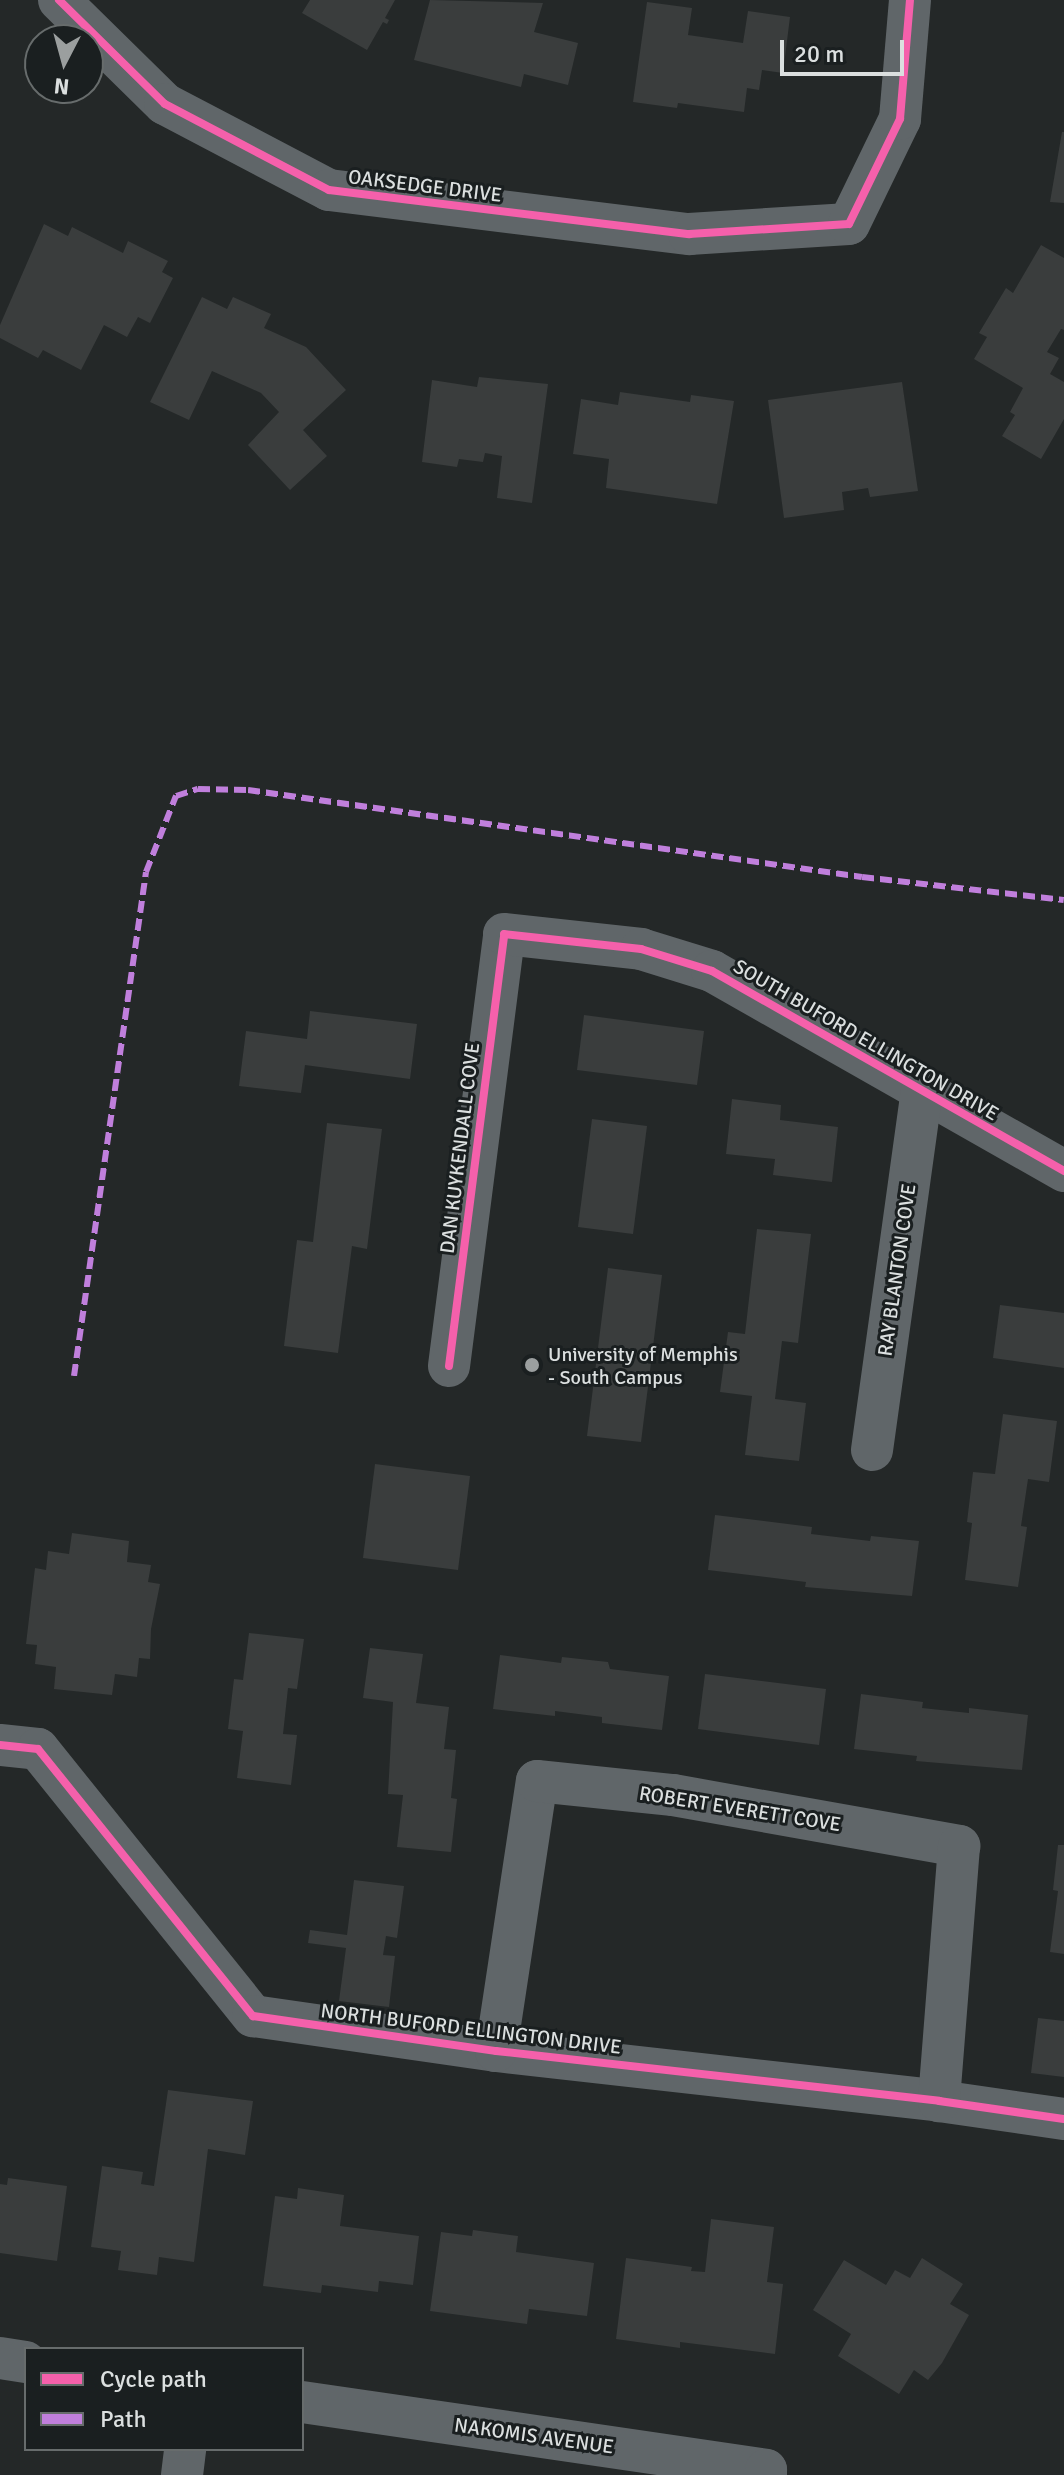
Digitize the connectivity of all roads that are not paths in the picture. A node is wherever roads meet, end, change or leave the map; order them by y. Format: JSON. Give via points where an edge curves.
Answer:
{"nodes":[{"id":1,"x":59,"y":0,"type":"edge"},
{"id":2,"x":910,"y":0,"type":"edge"},
{"id":3,"x":504,"y":934,"type":"joint"},
{"id":4,"x":922,"y":1090,"type":"junction"},
{"id":5,"x":1064,"y":1171,"type":"edge"},
{"id":6,"x":449,"y":1366,"type":"dead end"},
{"id":7,"x":872,"y":1450,"type":"dead end"},
{"id":8,"x":0,"y":1745,"type":"edge"},
{"id":9,"x":496,"y":2051,"type":"junction"},
{"id":10,"x":939,"y":2101,"type":"junction"},
{"id":11,"x":1064,"y":2119,"type":"edge"},
{"id":12,"x":0,"y":2358,"type":"edge"},
{"id":13,"x":24,"y":2362,"type":"edge"},
{"id":14,"x":304,"y":2402,"type":"edge"},
{"id":15,"x":185,"y":2451,"type":"edge"},
{"id":16,"x":766,"y":2473,"type":"edge"},
{"id":17,"x":182,"y":2475,"type":"edge"}],
"edges":[{"from":1,"to":2,"type":"street","name":"OAKSEDGE DRIVE","via":[[165,104],[329,190],[689,234],[849,224],[900,119]]},
{"from":3,"to":4,"type":"street","name":"SOUTH BUFORD ELLINGTON DRIVE","via":[[641,949],[712,971]]},
{"from":3,"to":6,"type":"street","name":"DAN KUYKENDALL COVE"},
{"from":4,"to":5,"type":"street","name":"SOUTH BUFORD ELLINGTON DRIVE"},
{"from":4,"to":7,"type":"street","name":"RAY BLANTON COVE"},
{"from":8,"to":9,"type":"street","name":"NORTH BUFORD ELLINGTON DRIVE","via":[[38,1749],[253,2016]]},
{"from":9,"to":10,"type":"street","name":"NORTH BUFORD ELLINGTON DRIVE"},
{"from":9,"to":10,"type":"street","name":"ROBERT EVERETT COVE","via":[[537,1781],[673,1795],[959,1846]]},
{"from":10,"to":11,"type":"street","name":"NORTH BUFORD ELLINGTON DRIVE"},
{"from":12,"to":13,"type":"street"},
{"from":14,"to":16,"type":"street","name":"NAKOMIS AVENUE"},
{"from":15,"to":17,"type":"street"}]}
